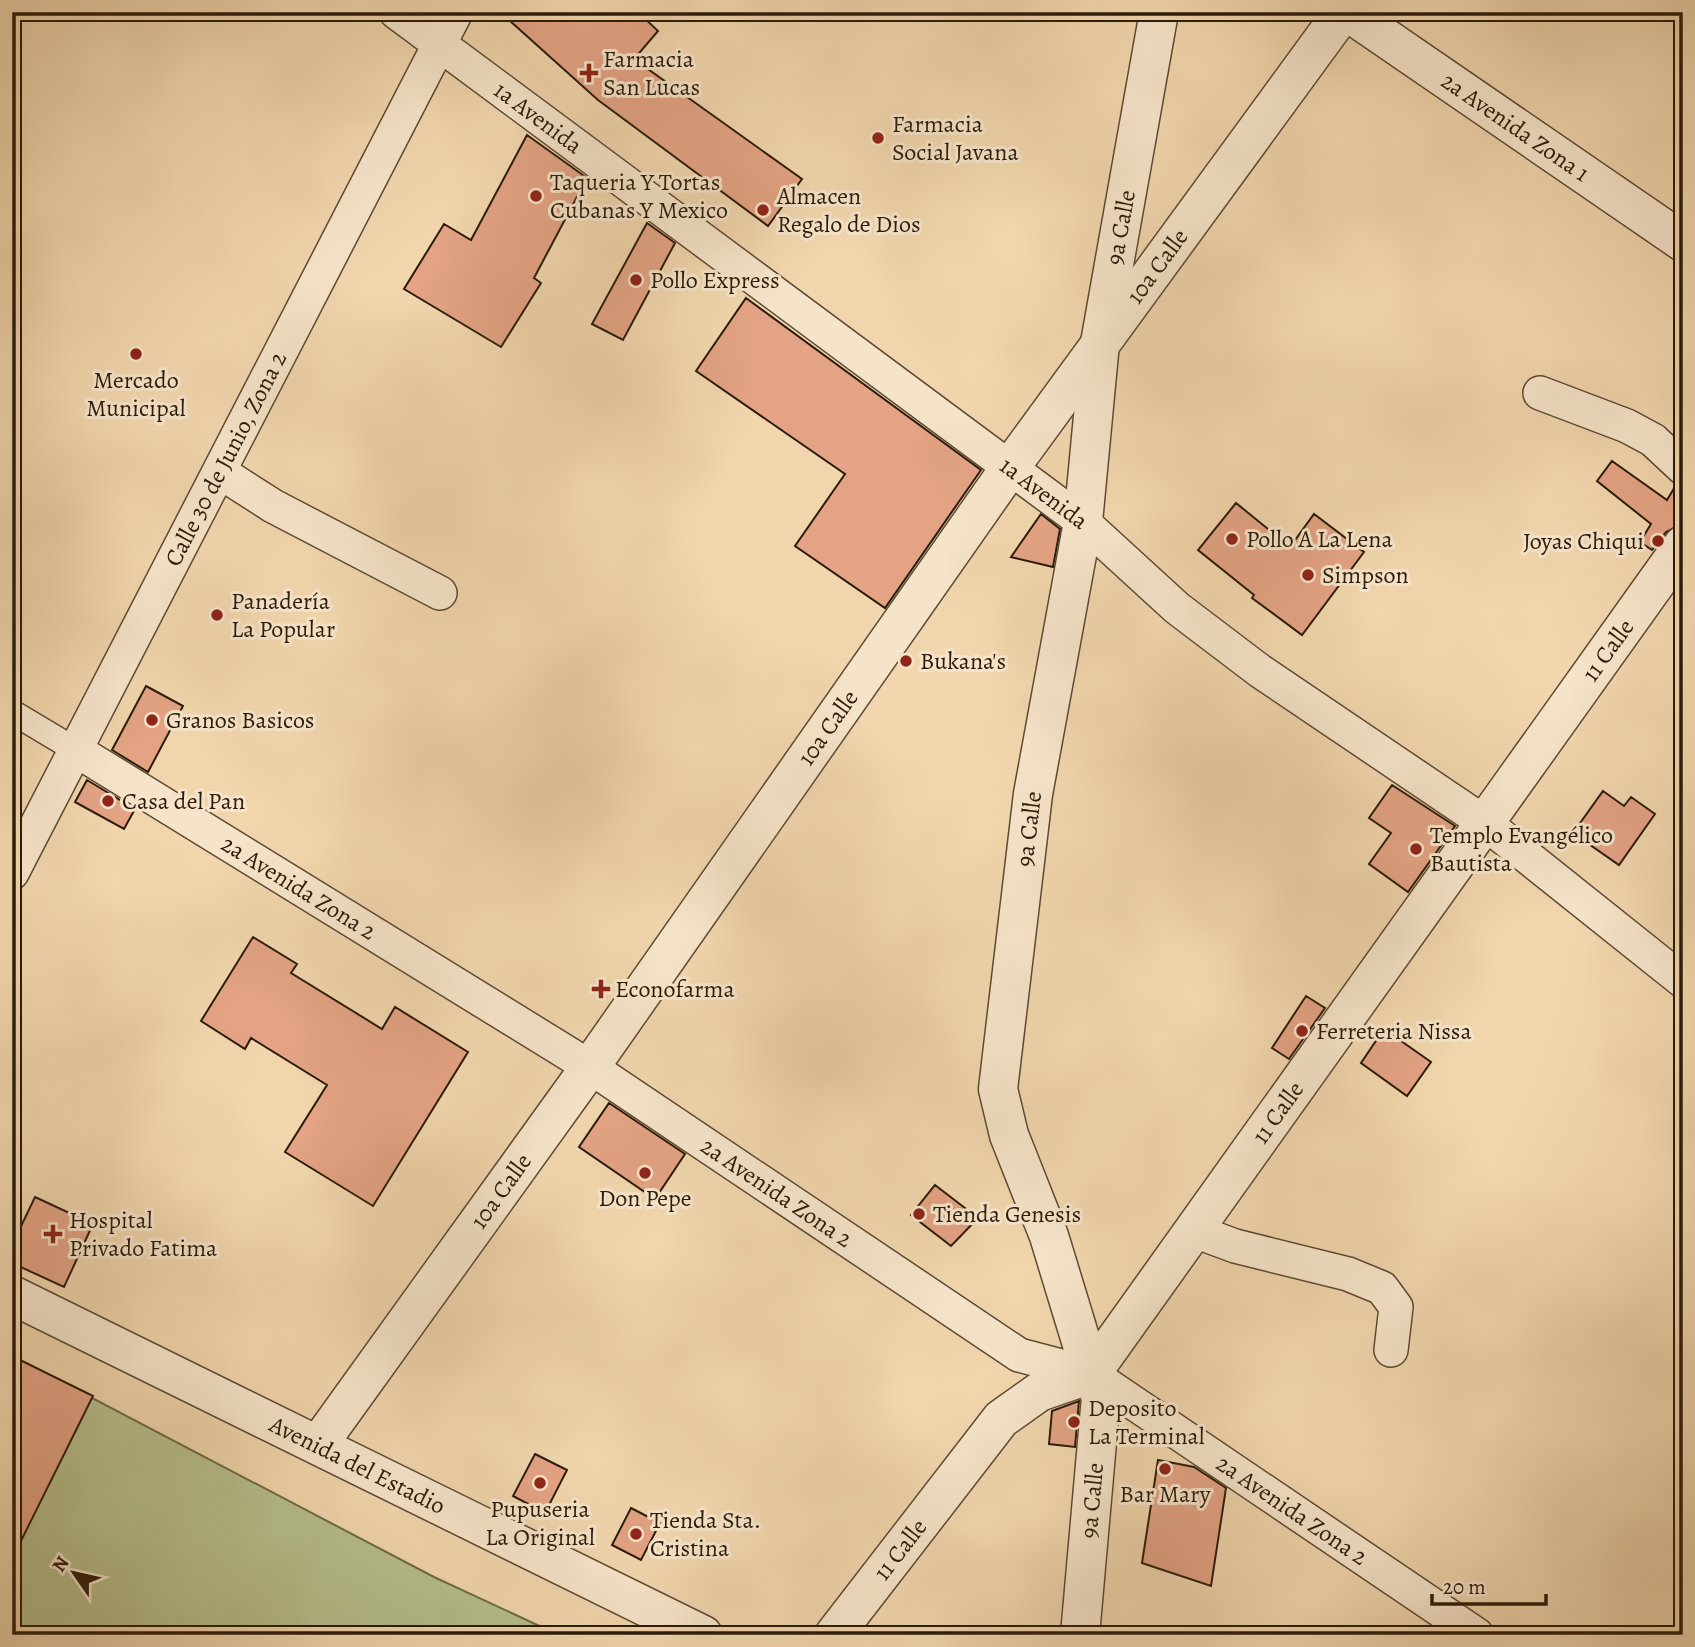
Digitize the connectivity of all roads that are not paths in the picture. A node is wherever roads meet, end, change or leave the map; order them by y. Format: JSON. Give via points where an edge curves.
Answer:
{"nodes":[{"id":1,"x":396,"y":12,"type":"edge"},
{"id":2,"x":456,"y":12,"type":"edge"},
{"id":3,"x":1159,"y":12,"type":"edge"},
{"id":4,"x":1345,"y":12,"type":"edge"},
{"id":5,"x":439,"y":44,"type":"junction"},
{"id":6,"x":1683,"y":242,"type":"edge"},
{"id":7,"x":1100,"y":343,"type":"junction"},
{"id":8,"x":1540,"y":393,"type":"dead end"},
{"id":9,"x":1683,"y":468,"type":"edge"},
{"id":10,"x":1009,"y":469,"type":"junction"},
{"id":11,"x":220,"y":472,"type":"junction"},
{"id":12,"x":1083,"y":522,"type":"junction"},
{"id":13,"x":1683,"y":545,"type":"edge"},
{"id":14,"x":440,"y":593,"type":"dead end"},
{"id":15,"x":12,"y":712,"type":"edge"},
{"id":16,"x":74,"y":749,"type":"junction"},
{"id":17,"x":1485,"y":823,"type":"junction"},
{"id":18,"x":12,"y":873,"type":"edge"},
{"id":19,"x":1683,"y":981,"type":"edge"},
{"id":20,"x":590,"y":1067,"type":"junction"},
{"id":21,"x":1192,"y":1230,"type":"junction"},
{"id":22,"x":12,"y":1295,"type":"edge"},
{"id":23,"x":1391,"y":1350,"type":"dead end"},
{"id":24,"x":1091,"y":1374,"type":"junction"},
{"id":25,"x":318,"y":1445,"type":"junction"},
{"id":26,"x":704,"y":1635,"type":"edge"},
{"id":27,"x":834,"y":1635,"type":"edge"},
{"id":28,"x":1080,"y":1635,"type":"edge"},
{"id":29,"x":1477,"y":1635,"type":"edge"}],
"edges":[{"from":1,"to":5,"type":"street","name":"1a Avenida"},
{"from":2,"to":5,"type":"street","name":"Calle 30 de Junio, Zona 2"},
{"from":3,"to":7,"type":"street","name":"9a Calle"},
{"from":4,"to":6,"type":"street","name":"2a Avenida Zona 1"},
{"from":4,"to":7,"type":"street","name":"10a Calle"},
{"from":5,"to":10,"type":"street","name":"1a Avenida"},
{"from":5,"to":11,"type":"street","name":"Calle 30 de Junio, Zona 2"},
{"from":7,"to":10,"type":"street","name":"10a Calle"},
{"from":7,"to":12,"type":"street","name":"9a Calle"},
{"from":8,"to":9,"type":"street","via":[[1635,430]]},
{"from":10,"to":12,"type":"street","name":"1a Avenida"},
{"from":10,"to":20,"type":"street","name":"10a Calle"},
{"from":11,"to":14,"type":"street","via":[[273,506]]},
{"from":11,"to":16,"type":"street","name":"Calle 30 de Junio, Zona 2"},
{"from":12,"to":17,"type":"street","name":"1a Avenida","via":[[1177,608],[1250,663]]},
{"from":12,"to":24,"type":"street","name":"9a Calle","via":[[1033,794],[998,1088],[1009,1135],[1049,1236]]},
{"from":13,"to":17,"type":"street","name":"11 Calle"},
{"from":15,"to":16,"type":"street"},
{"from":16,"to":18,"type":"street","name":"Calle 30 de Junio, Zona 2"},
{"from":16,"to":20,"type":"street","name":"2a Avenida Zona 2"},
{"from":17,"to":19,"type":"street","name":"1a Avenida"},
{"from":17,"to":21,"type":"street","name":"11 Calle"},
{"from":20,"to":24,"type":"street","name":"2a Avenida Zona 2","via":[[1019,1355]]},
{"from":20,"to":25,"type":"street","name":"10a Calle"},
{"from":21,"to":23,"type":"street","via":[[1382,1288],[1396,1307]]},
{"from":21,"to":24,"type":"street","name":"11 Calle"},
{"from":22,"to":25,"type":"street","name":"Avenida del Estadio"},
{"from":24,"to":27,"type":"street","name":"11 Calle","via":[[1039,1392],[1001,1419]]},
{"from":24,"to":28,"type":"street","name":"9a Calle","via":[[1101,1397]]},
{"from":24,"to":29,"type":"street","name":"2a Avenida Zona 2"},
{"from":25,"to":26,"type":"street","name":"Avenida del Estadio"}]}
